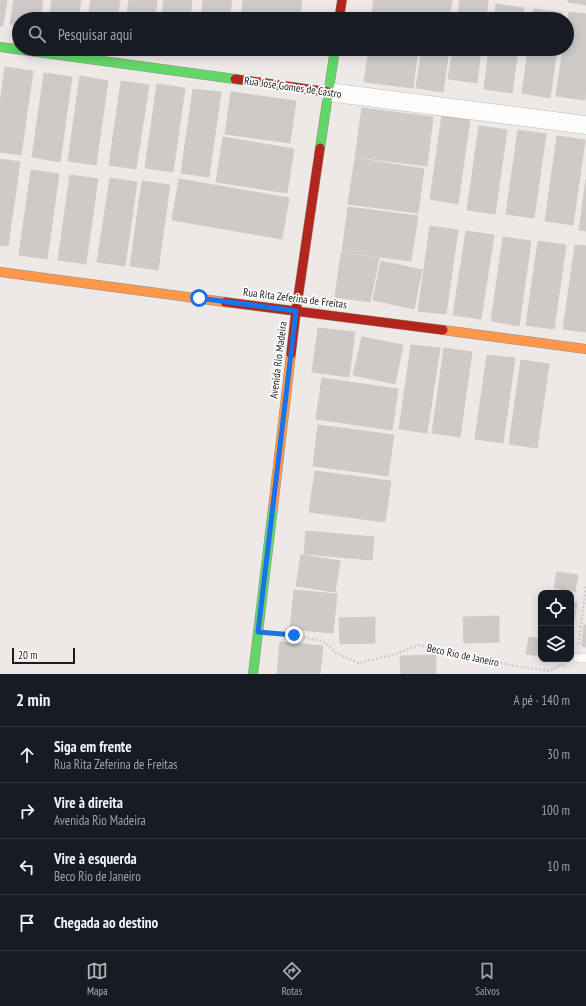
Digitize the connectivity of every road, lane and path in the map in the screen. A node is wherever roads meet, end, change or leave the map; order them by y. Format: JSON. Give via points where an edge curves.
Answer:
{"nodes":[{"id":1,"x":342,"y":0,"type":"edge"},
{"id":2,"x":340,"y":12,"type":"edge"},
{"id":3,"x":0,"y":47,"type":"edge"},
{"id":4,"x":12,"y":49,"type":"edge"},
{"id":5,"x":66,"y":56,"type":"edge"},
{"id":6,"x":334,"y":56,"type":"edge"},
{"id":7,"x":328,"y":92,"type":"junction"},
{"id":8,"x":586,"y":125,"type":"edge"},
{"id":9,"x":0,"y":272,"type":"edge"},
{"id":10,"x":296,"y":311,"type":"junction"},
{"id":11,"x":586,"y":348,"type":"edge"},
{"id":12,"x":586,"y":585,"type":"edge"},
{"id":13,"x":258,"y":632,"type":"junction"},
{"id":14,"x":582,"y":658,"type":"edge"},
{"id":15,"x":253,"y":674,"type":"edge"}],
"edges":[{"from":1,"to":2,"type":"street"},
{"from":3,"to":4,"type":"street","name":"Rua José Gomes de Castro"},
{"from":5,"to":7,"type":"street","name":"Rua José Gomes de Castro"},
{"from":6,"to":7,"type":"street","name":"Avenida Rio Madeira"},
{"from":7,"to":8,"type":"street","name":"Rua José Gomes de Castro"},
{"from":7,"to":10,"type":"street","name":"Avenida Rio Madeira"},
{"from":9,"to":10,"type":"street","name":"Rua Rita Zeferina de Freitas"},
{"from":10,"to":11,"type":"street","name":"Rua Rita Zeferina de Freitas"},
{"from":10,"to":13,"type":"street","name":"Avenida Rio Madeira"},
{"from":12,"to":14,"type":"path","name":"Beco Rio de Janeiro"},
{"from":13,"to":14,"type":"path","name":"Beco Rio de Janeiro","via":[[294,635],[322,641],[336,653],[358,663],[396,654],[418,645],[549,671]]},
{"from":13,"to":15,"type":"street","name":"Avenida Rio Madeira"}]}
